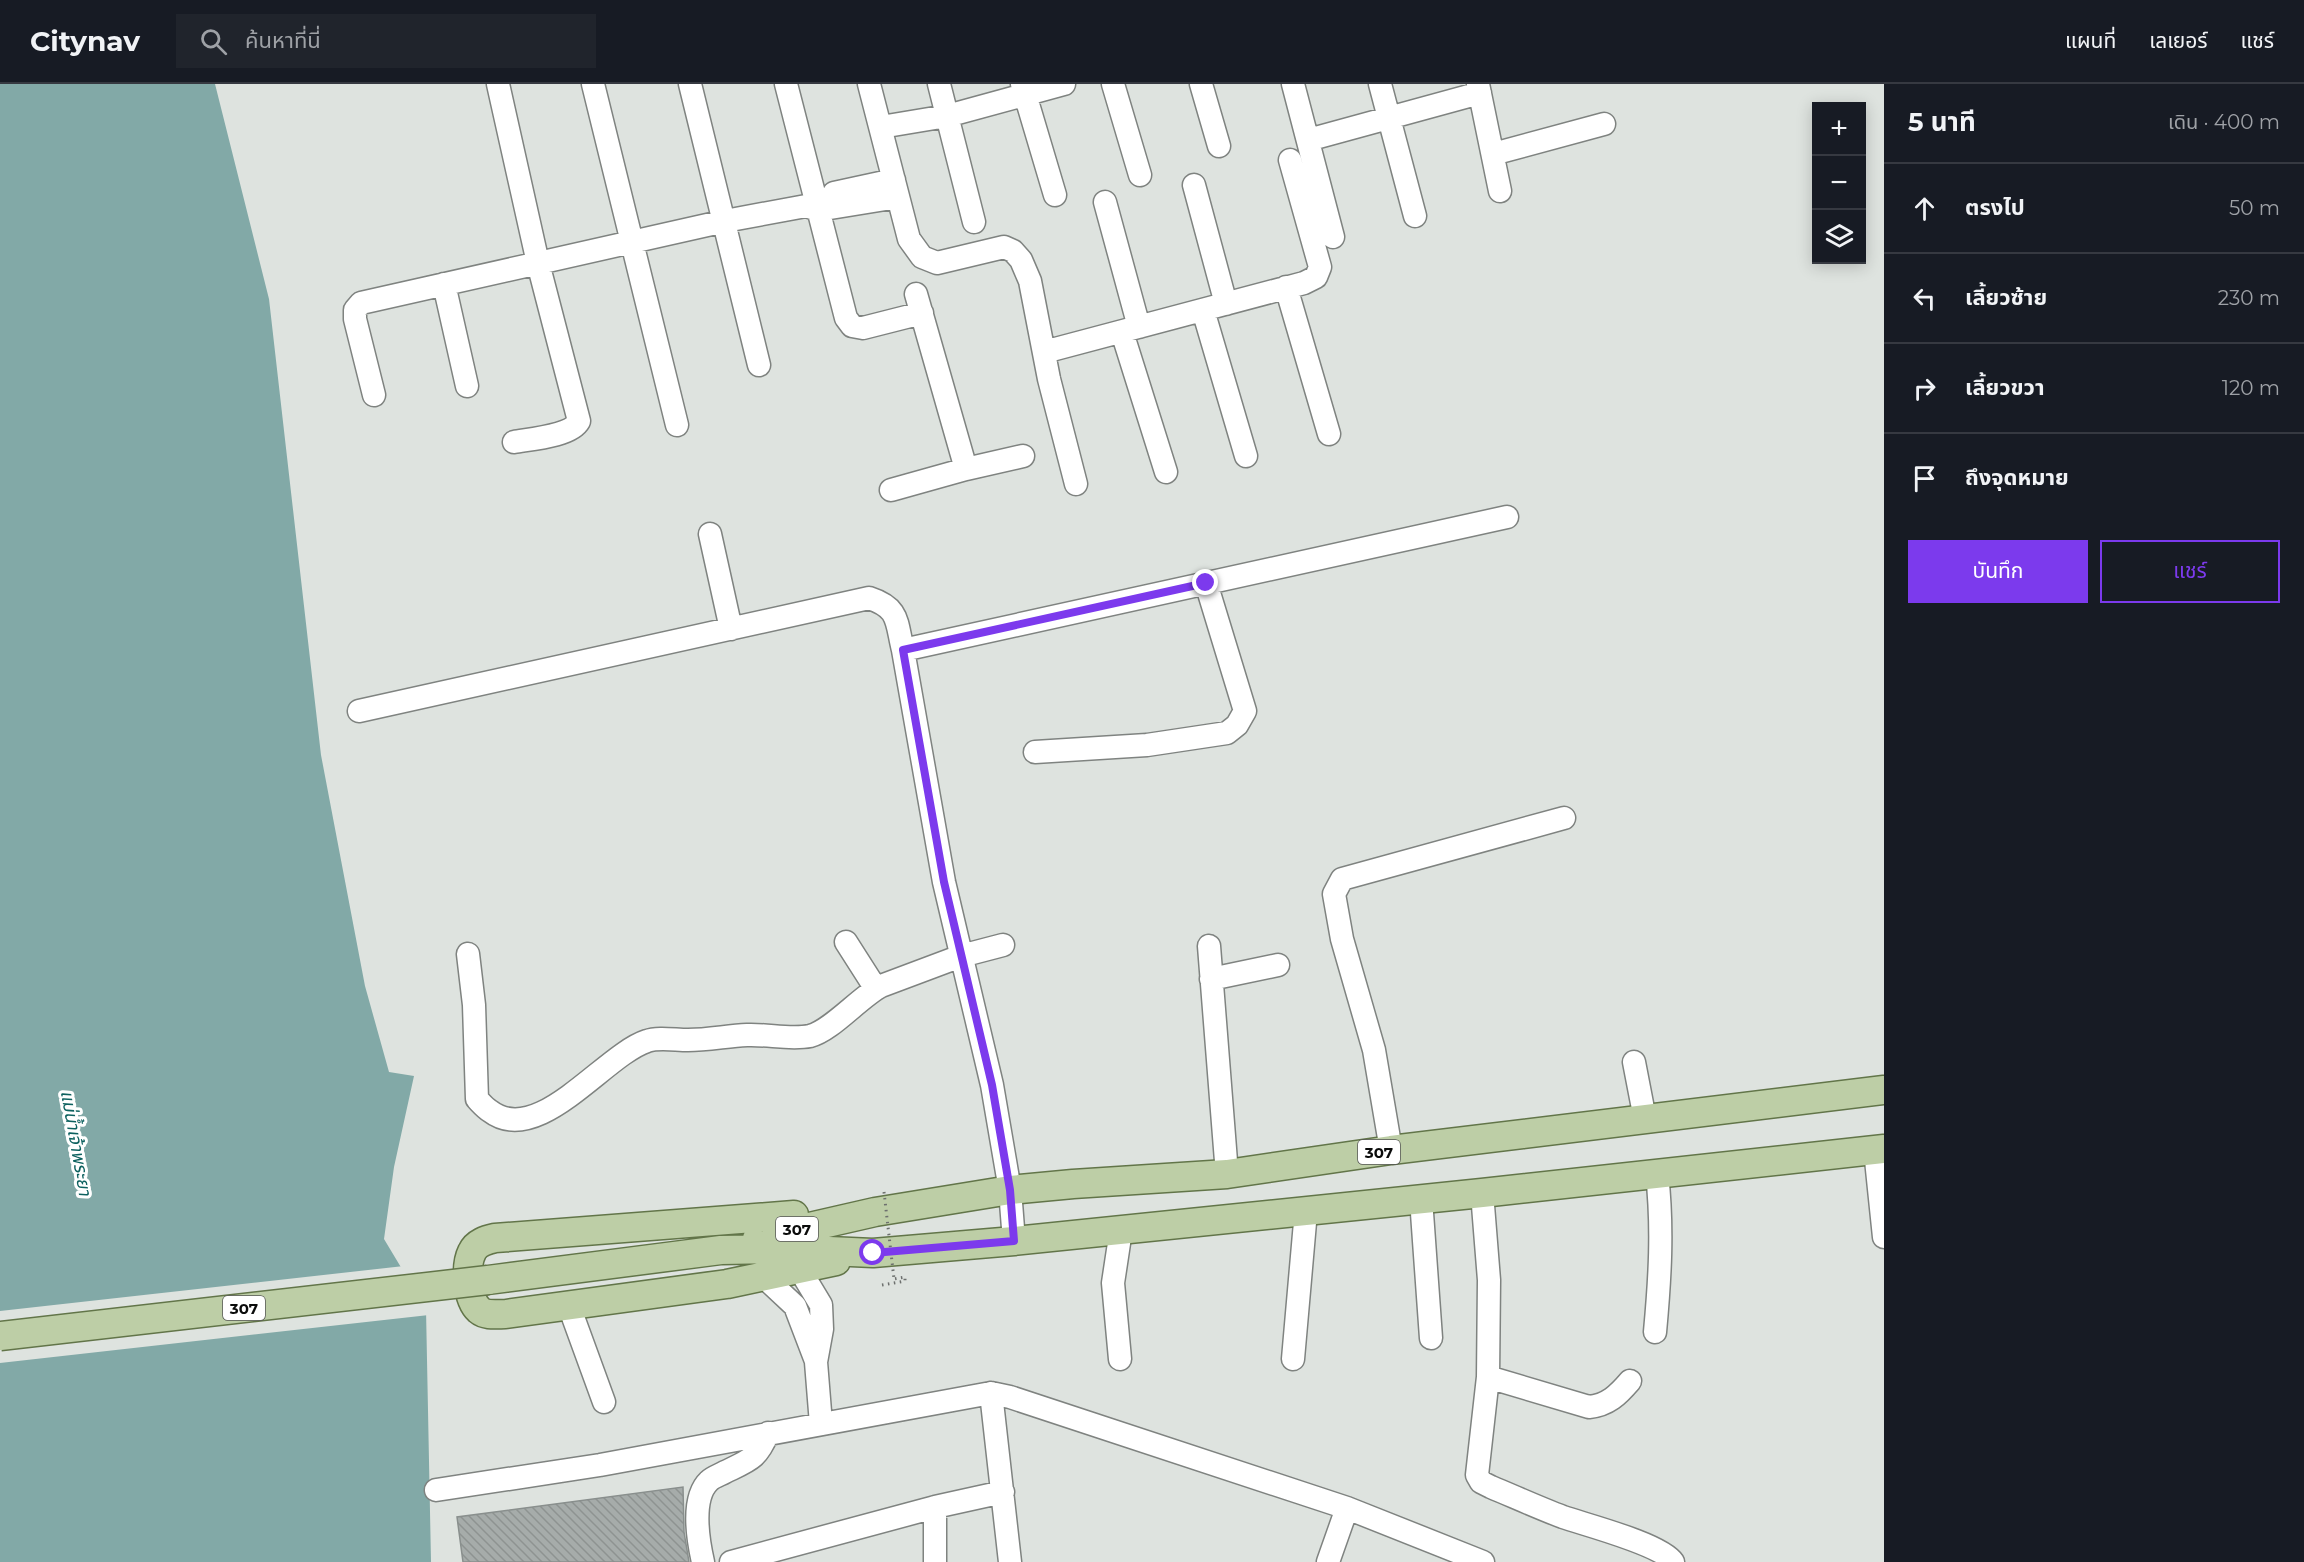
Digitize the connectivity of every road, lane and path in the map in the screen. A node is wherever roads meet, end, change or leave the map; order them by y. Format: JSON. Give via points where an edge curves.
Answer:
{"nodes":[{"id":1,"x":498,"y":84,"type":"edge"},
{"id":2,"x":593,"y":84,"type":"edge"},
{"id":3,"x":690,"y":84,"type":"edge"},
{"id":4,"x":786,"y":84,"type":"edge"},
{"id":5,"x":869,"y":84,"type":"edge"},
{"id":6,"x":939,"y":84,"type":"edge"},
{"id":7,"x":1064,"y":84,"type":"edge"},
{"id":8,"x":1113,"y":84,"type":"edge"},
{"id":9,"x":1201,"y":84,"type":"edge"},
{"id":10,"x":1293,"y":84,"type":"edge"},
{"id":11,"x":1380,"y":84,"type":"edge"},
{"id":12,"x":1479,"y":88,"type":"edge"},
{"id":13,"x":1023,"y":89,"type":"edge"},
{"id":14,"x":947,"y":116,"type":"junction"},
{"id":15,"x":1389,"y":118,"type":"junction"},
{"id":16,"x":1604,"y":124,"type":"dead end"},
{"id":17,"x":881,"y":128,"type":"junction"},
{"id":18,"x":1308,"y":140,"type":"junction"},
{"id":19,"x":1219,"y":146,"type":"dead end"},
{"id":20,"x":1493,"y":154,"type":"junction"},
{"id":21,"x":1290,"y":160,"type":"dead end"},
{"id":22,"x":1140,"y":175,"type":"dead end"},
{"id":23,"x":1194,"y":185,"type":"dead end"},
{"id":24,"x":896,"y":188,"type":"junction"},
{"id":25,"x":1500,"y":191,"type":"dead end"},
{"id":26,"x":1055,"y":195,"type":"dead end"},
{"id":27,"x":1105,"y":202,"type":"dead end"},
{"id":28,"x":813,"y":204,"type":"junction"},
{"id":29,"x":1415,"y":216,"type":"dead end"},
{"id":30,"x":724,"y":221,"type":"junction"},
{"id":31,"x":974,"y":222,"type":"dead end"},
{"id":32,"x":1333,"y":237,"type":"dead end"},
{"id":33,"x":631,"y":242,"type":"junction"},
{"id":34,"x":538,"y":263,"type":"junction"},
{"id":35,"x":444,"y":284,"type":"junction"},
{"id":36,"x":1286,"y":287,"type":"junction"},
{"id":37,"x":1226,"y":304,"type":"junction"},
{"id":38,"x":1203,"y":310,"type":"junction"},
{"id":39,"x":1131,"y":329,"type":"junction"},
{"id":40,"x":1044,"y":352,"type":"junction"},
{"id":41,"x":759,"y":365,"type":"dead end"},
{"id":42,"x":466,"y":386,"type":"dead end"},
{"id":43,"x":374,"y":395,"type":"dead end"},
{"id":44,"x":677,"y":425,"type":"dead end"},
{"id":45,"x":1329,"y":434,"type":"dead end"},
{"id":46,"x":514,"y":442,"type":"dead end"},
{"id":47,"x":1023,"y":456,"type":"dead end"},
{"id":48,"x":1246,"y":456,"type":"dead end"},
{"id":49,"x":966,"y":469,"type":"junction"},
{"id":50,"x":1166,"y":472,"type":"dead end"},
{"id":51,"x":1076,"y":484,"type":"dead end"},
{"id":52,"x":891,"y":490,"type":"dead end"},
{"id":53,"x":1507,"y":517,"type":"dead end"},
{"id":54,"x":710,"y":534,"type":"dead end"},
{"id":55,"x":1206,"y":583,"type":"junction"},
{"id":56,"x":731,"y":629,"type":"junction"},
{"id":57,"x":903,"y":650,"type":"junction"},
{"id":58,"x":359,"y":711,"type":"dead end"},
{"id":59,"x":1035,"y":752,"type":"dead end"},
{"id":60,"x":1564,"y":818,"type":"dead end"},
{"id":61,"x":846,"y":942,"type":"dead end"},
{"id":62,"x":1003,"y":945,"type":"dead end"},
{"id":63,"x":1209,"y":946,"type":"dead end"},
{"id":64,"x":468,"y":954,"type":"dead end"},
{"id":65,"x":961,"y":956,"type":"junction"},
{"id":66,"x":1278,"y":965,"type":"dead end"},
{"id":67,"x":1211,"y":979,"type":"junction"},
{"id":68,"x":876,"y":989,"type":"junction"},
{"id":69,"x":1634,"y":1062,"type":"dead end"},
{"id":70,"x":1884,"y":1090,"type":"edge"},
{"id":71,"x":1645,"y":1119,"type":"junction"},
{"id":72,"x":1391,"y":1150,"type":"junction"},
{"id":73,"x":1880,"y":1150,"type":"edge"},
{"id":74,"x":1227,"y":1174,"type":"junction"},
{"id":75,"x":1657,"y":1174,"type":"junction"},
{"id":76,"x":1010,"y":1190,"type":"junction"},
{"id":77,"x":1482,"y":1193,"type":"junction"},
{"id":78,"x":1421,"y":1199,"type":"junction"},
{"id":79,"x":879,"y":1202,"type":"junction"},
{"id":80,"x":1306,"y":1211,"type":"junction"},
{"id":81,"x":1121,"y":1230,"type":"junction"},
{"id":82,"x":1884,"y":1237,"type":"edge"},
{"id":83,"x":1014,"y":1241,"type":"junction"},
{"id":84,"x":721,"y":1250,"type":"junction"},
{"id":85,"x":873,"y":1253,"type":"junction"},
{"id":86,"x":800,"y":1270,"type":"junction"},
{"id":87,"x":764,"y":1277,"type":"junction"},
{"id":88,"x":882,"y":1285,"type":"dead end"},
{"id":89,"x":569,"y":1306,"type":"junction"},
{"id":90,"x":1655,"y":1332,"type":"dead end"},
{"id":91,"x":0,"y":1336,"type":"edge"},
{"id":92,"x":1431,"y":1338,"type":"dead end"},
{"id":93,"x":1120,"y":1359,"type":"dead end"},
{"id":94,"x":1293,"y":1359,"type":"dead end"},
{"id":95,"x":816,"y":1362,"type":"junction"},
{"id":96,"x":1488,"y":1377,"type":"junction"},
{"id":97,"x":1630,"y":1382,"type":"dead end"},
{"id":98,"x":991,"y":1393,"type":"junction"},
{"id":99,"x":604,"y":1402,"type":"dead end"},
{"id":100,"x":821,"y":1424,"type":"junction"},
{"id":101,"x":768,"y":1433,"type":"junction"},
{"id":102,"x":436,"y":1490,"type":"dead end"},
{"id":103,"x":1003,"y":1492,"type":"junction"},
{"id":104,"x":935,"y":1507,"type":"junction"},
{"id":105,"x":1347,"y":1508,"type":"junction"},
{"id":106,"x":702,"y":1562,"type":"edge"},
{"id":107,"x":731,"y":1562,"type":"edge"},
{"id":108,"x":935,"y":1562,"type":"edge"},
{"id":109,"x":1010,"y":1562,"type":"edge"},
{"id":110,"x":1328,"y":1562,"type":"edge"},
{"id":111,"x":1483,"y":1562,"type":"edge"},
{"id":112,"x":1673,"y":1562,"type":"edge"}],
"edges":[{"from":1,"to":34,"type":"street"},
{"from":2,"to":33,"type":"street"},
{"from":3,"to":30,"type":"street"},
{"from":4,"to":28,"type":"street"},
{"from":5,"to":17,"type":"street"},
{"from":6,"to":14,"type":"street"},
{"from":7,"to":13,"type":"street"},
{"from":8,"to":22,"type":"street"},
{"from":9,"to":19,"type":"street"},
{"from":10,"to":18,"type":"street"},
{"from":11,"to":15,"type":"street"},
{"from":12,"to":15,"type":"street"},
{"from":12,"to":20,"type":"street"},
{"from":13,"to":14,"type":"street"},
{"from":13,"to":26,"type":"street"},
{"from":14,"to":17,"type":"street"},
{"from":14,"to":31,"type":"street"},
{"from":15,"to":18,"type":"street"},
{"from":15,"to":29,"type":"street"},
{"from":16,"to":20,"type":"street"},
{"from":17,"to":24,"type":"street"},
{"from":18,"to":32,"type":"street"},
{"from":20,"to":25,"type":"street"},
{"from":21,"to":36,"type":"street","via":[[1320,267],[1316,276]]},
{"from":23,"to":37,"type":"street"},
{"from":24,"to":28,"type":"street"},
{"from":24,"to":40,"type":"street","via":[[909,239],[922,257],[937,263],[993,248],[1013,251],[1030,281]]},
{"from":27,"to":39,"type":"street"},
{"from":28,"to":30,"type":"street"},
{"from":28,"to":49,"type":"street","via":[[846,318],[852,326],[862,328],[919,304]]},
{"from":30,"to":33,"type":"street"},
{"from":30,"to":41,"type":"street"},
{"from":33,"to":34,"type":"street"},
{"from":33,"to":44,"type":"street"},
{"from":34,"to":35,"type":"street"},
{"from":34,"to":46,"type":"street","via":[[579,421],[566,432]]},
{"from":35,"to":42,"type":"street"},
{"from":35,"to":43,"type":"street","via":[[361,303],[355,310]]},
{"from":36,"to":37,"type":"street"},
{"from":36,"to":45,"type":"street"},
{"from":37,"to":38,"type":"street"},
{"from":38,"to":39,"type":"street"},
{"from":38,"to":48,"type":"street"},
{"from":39,"to":40,"type":"street"},
{"from":39,"to":50,"type":"street"},
{"from":40,"to":51,"type":"street"},
{"from":47,"to":49,"type":"street"},
{"from":49,"to":52,"type":"street"},
{"from":53,"to":55,"type":"street"},
{"from":54,"to":56,"type":"street"},
{"from":55,"to":57,"type":"street"},
{"from":55,"to":59,"type":"street","via":[[1245,711],[1236,725],[1227,733],[1147,745]]},
{"from":56,"to":57,"type":"street","via":[[869,598],[894,612]]},
{"from":56,"to":58,"type":"street"},
{"from":57,"to":65,"type":"street"},
{"from":60,"to":72,"type":"street","via":[[1342,879],[1338,884],[1334,894],[1342,939],[1374,1050]]},
{"from":61,"to":68,"type":"street"},
{"from":62,"to":65,"type":"street"},
{"from":63,"to":67,"type":"street"},
{"from":64,"to":68,"type":"street","via":[[477,1099],[491,1113],[508,1119],[537,1116],[568,1098],[632,1047],[649,1040],[813,1035]]},
{"from":65,"to":68,"type":"street"},
{"from":65,"to":76,"type":"street","via":[[992,1085]]},
{"from":66,"to":67,"type":"street"},
{"from":67,"to":74,"type":"street"},
{"from":69,"to":71,"type":"street"},
{"from":70,"to":71,"type":"main road","number":"307"},
{"from":71,"to":72,"type":"main road","number":"307"},
{"from":72,"to":74,"type":"main road","number":"307"},
{"from":73,"to":75,"type":"main road","number":"307"},
{"from":73,"to":82,"type":"street"},
{"from":74,"to":76,"type":"main road","number":"307"},
{"from":75,"to":77,"type":"main road","number":"307"},
{"from":75,"to":90,"type":"street","via":[[1662,1257]]},
{"from":76,"to":79,"type":"main road","number":"307"},
{"from":76,"to":83,"type":"street"},
{"from":77,"to":78,"type":"main road","number":"307"},
{"from":77,"to":96,"type":"street","via":[[1489,1280]]},
{"from":78,"to":80,"type":"main road","number":"307"},
{"from":78,"to":92,"type":"street"},
{"from":79,"to":84,"type":"main road","number":"307"},
{"from":79,"to":88,"type":"path","bridge":true,"via":[[894,1279],[905,1277],[905,1281]]},
{"from":79,"to":89,"type":"main road","via":[[746,1220],[533,1233],[485,1241],[471,1253],[469,1293],[480,1311],[506,1314]]},
{"from":80,"to":81,"type":"main road","number":"307"},
{"from":80,"to":94,"type":"street"},
{"from":81,"to":83,"type":"main road","number":"307"},
{"from":81,"to":93,"type":"street","via":[[1113,1283]]},
{"from":83,"to":85,"type":"main road","number":"307"},
{"from":84,"to":85,"type":"main road","number":"307"},
{"from":84,"to":91,"type":"main road","number":"307","bridge":true},
{"from":85,"to":86,"type":"main road"},
{"from":86,"to":87,"type":"main road"},
{"from":86,"to":95,"type":"street","via":[[821,1305],[822,1329]]},
{"from":87,"to":89,"type":"main road"},
{"from":87,"to":95,"type":"street","via":[[795,1306]]},
{"from":89,"to":99,"type":"street"},
{"from":95,"to":100,"type":"street"},
{"from":96,"to":97,"type":"street","via":[[1589,1407],[1602,1406]]},
{"from":96,"to":112,"type":"street","via":[[1477,1466],[1481,1482],[1659,1551]]},
{"from":98,"to":100,"type":"street"},
{"from":98,"to":103,"type":"street"},
{"from":98,"to":105,"type":"street"},
{"from":100,"to":101,"type":"street"},
{"from":101,"to":102,"type":"street","via":[[600,1465]]},
{"from":101,"to":106,"type":"street","via":[[760,1451],[750,1460],[709,1480],[700,1494],[697,1523]]},
{"from":103,"to":104,"type":"street"},
{"from":103,"to":109,"type":"street"},
{"from":104,"to":107,"type":"street"},
{"from":104,"to":108,"type":"street"},
{"from":105,"to":110,"type":"street"},
{"from":105,"to":111,"type":"street"}]}
